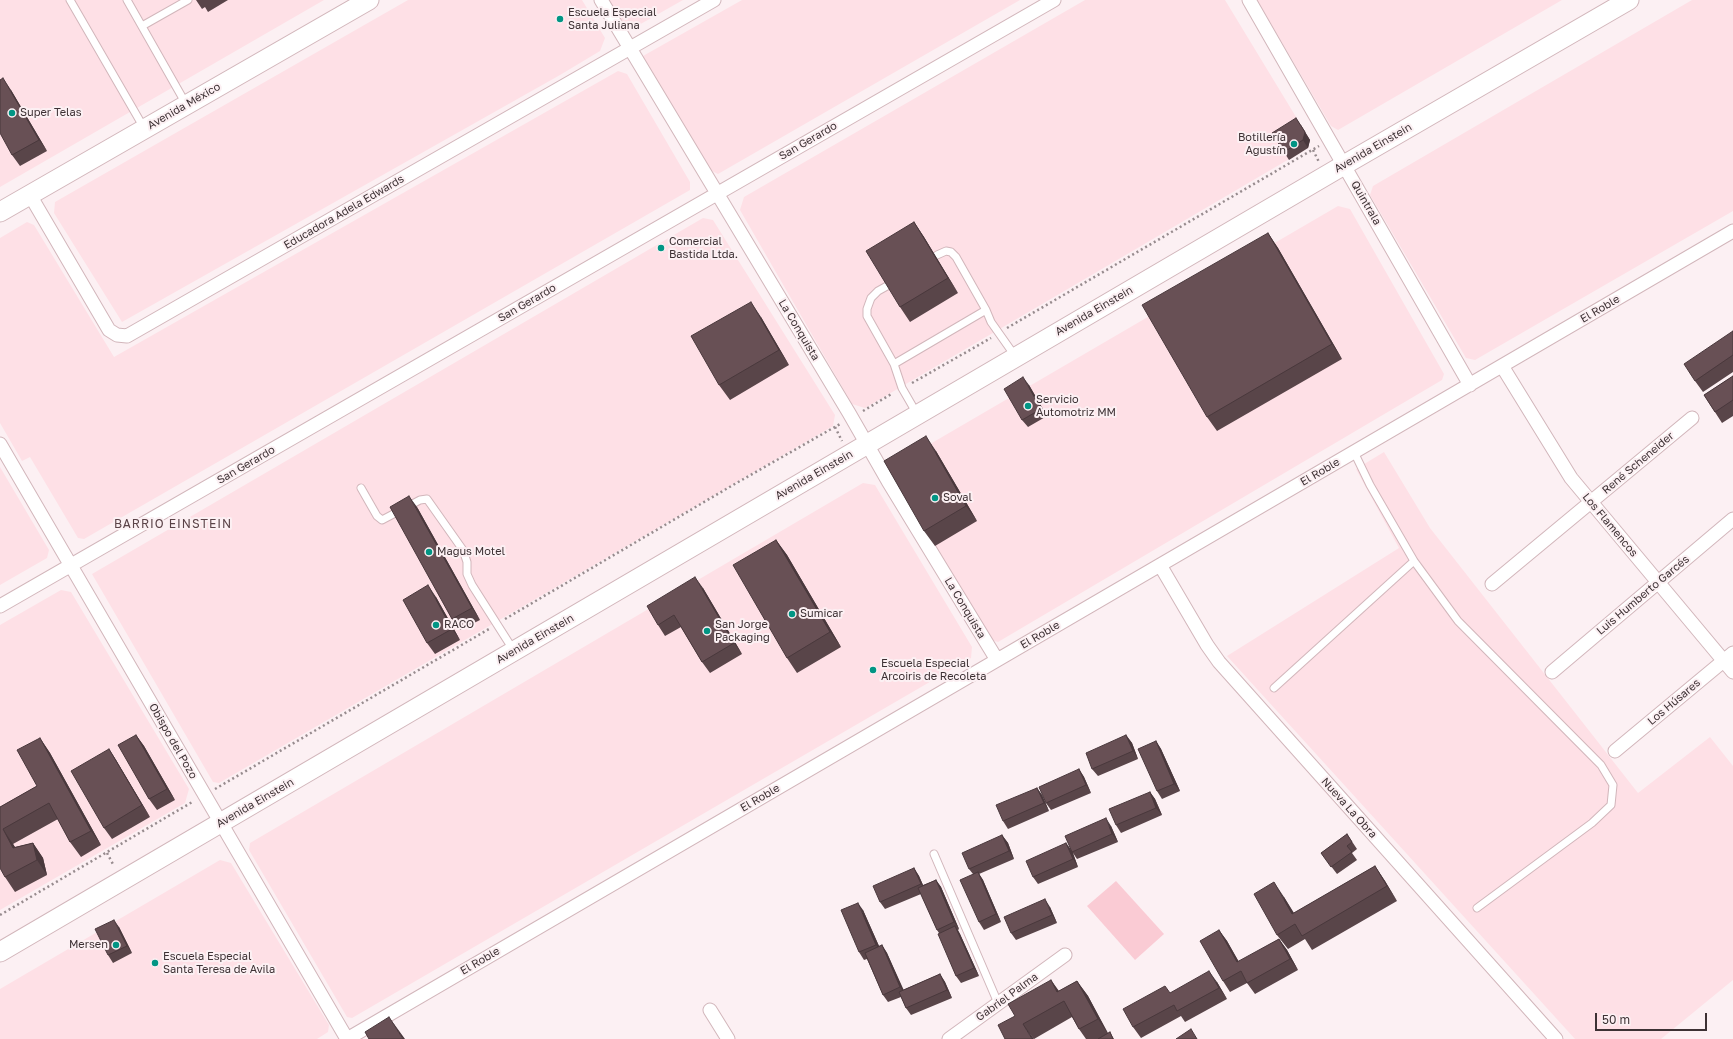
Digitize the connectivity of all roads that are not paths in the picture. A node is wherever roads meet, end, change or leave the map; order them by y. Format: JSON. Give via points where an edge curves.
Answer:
{"nodes":[{"id":1,"x":70,"y":0,"type":"edge"},
{"id":2,"x":128,"y":0,"type":"edge"},
{"id":3,"x":188,"y":0,"type":"edge"},
{"id":4,"x":369,"y":0,"type":"edge"},
{"id":5,"x":601,"y":0,"type":"edge"},
{"id":6,"x":714,"y":0,"type":"edge"},
{"id":7,"x":1054,"y":0,"type":"edge"},
{"id":8,"x":1249,"y":0,"type":"edge"},
{"id":9,"x":1629,"y":0,"type":"edge"},
{"id":10,"x":142,"y":26,"type":"junction"},
{"id":11,"x":630,"y":48,"type":"junction"},
{"id":12,"x":186,"y":105,"type":"junction"},
{"id":13,"x":144,"y":129,"type":"junction"},
{"id":14,"x":1344,"y":165,"type":"junction"},
{"id":15,"x":717,"y":194,"type":"junction"},
{"id":16,"x":30,"y":195,"type":"junction"},
{"id":17,"x":0,"y":212,"type":"edge"},
{"id":18,"x":1733,"y":231,"type":"edge"},
{"id":19,"x":937,"y":255,"type":"dead end"},
{"id":20,"x":887,"y":286,"type":"edge"},
{"id":21,"x":986,"y":310,"type":"junction"},
{"id":22,"x":1016,"y":357,"type":"junction"},
{"id":23,"x":894,"y":364,"type":"junction"},
{"id":24,"x":1502,"y":366,"type":"junction"},
{"id":25,"x":1470,"y":384,"type":"junction"},
{"id":26,"x":917,"y":415,"type":"junction"},
{"id":27,"x":1692,"y":418,"type":"dead end"},
{"id":28,"x":0,"y":444,"type":"edge"},
{"id":29,"x":867,"y":444,"type":"junction"},
{"id":30,"x":1354,"y":452,"type":"junction"},
{"id":31,"x":361,"y":488,"type":"dead end"},
{"id":32,"x":1591,"y":502,"type":"junction"},
{"id":33,"x":1733,"y":519,"type":"edge"},
{"id":34,"x":1414,"y":560,"type":"junction"},
{"id":35,"x":71,"y":565,"type":"junction"},
{"id":36,"x":1160,"y":565,"type":"junction"},
{"id":37,"x":1658,"y":583,"type":"junction"},
{"id":38,"x":1492,"y":584,"type":"dead end"},
{"id":39,"x":0,"y":606,"type":"edge"},
{"id":40,"x":514,"y":651,"type":"junction"},
{"id":41,"x":1728,"y":657,"type":"edge"},
{"id":42,"x":997,"y":660,"type":"junction"},
{"id":43,"x":1552,"y":672,"type":"dead end"},
{"id":44,"x":1733,"y":672,"type":"edge"},
{"id":45,"x":1274,"y":688,"type":"dead end"},
{"id":46,"x":1615,"y":751,"type":"dead end"},
{"id":47,"x":221,"y":823,"type":"junction"},
{"id":48,"x":934,"y":854,"type":"dead end"},
{"id":49,"x":1477,"y":908,"type":"dead end"},
{"id":50,"x":0,"y":952,"type":"edge"},
{"id":51,"x":1065,"y":955,"type":"dead end"},
{"id":52,"x":998,"y":1003,"type":"junction"},
{"id":53,"x":710,"y":1010,"type":"dead end"},
{"id":54,"x":347,"y":1039,"type":"edge"},
{"id":55,"x":728,"y":1039,"type":"edge"},
{"id":56,"x":949,"y":1039,"type":"edge"},
{"id":57,"x":1556,"y":1039,"type":"edge"}],
"edges":[{"from":1,"to":13,"type":"lane"},
{"from":2,"to":10,"type":"lane"},
{"from":3,"to":10,"type":"lane"},
{"from":4,"to":12,"type":"main road","name":"Avenida México"},
{"from":5,"to":11,"type":"street","name":"La Conquista"},
{"from":6,"to":11,"type":"street","name":"Educadora Adela Edwards"},
{"from":7,"to":15,"type":"street","name":"San Gerardo"},
{"from":8,"to":14,"type":"street","name":"Quintrala"},
{"from":9,"to":14,"type":"main road","name":"Avenida Einstein"},
{"from":10,"to":12,"type":"lane"},
{"from":11,"to":15,"type":"street","name":"La Conquista"},
{"from":11,"to":16,"type":"street","name":"Educadora Adela Edwards","via":[[127,336],[117,335],[110,330]]},
{"from":12,"to":13,"type":"main road","name":"Avenida México"},
{"from":13,"to":16,"type":"main road","name":"Avenida México"},
{"from":14,"to":22,"type":"main road","name":"Avenida Einstein"},
{"from":14,"to":25,"type":"street","name":"Quintrala"},
{"from":15,"to":29,"type":"street","name":"La Conquista"},
{"from":15,"to":35,"type":"street","name":"San Gerardo"},
{"from":16,"to":17,"type":"main road","name":"Avenida México"},
{"from":18,"to":24,"type":"street","name":"El Roble"},
{"from":19,"to":21,"type":"lane","via":[[946,251],[956,257]]},
{"from":20,"to":23,"type":"lane","via":[[871,298],[867,316]]},
{"from":21,"to":22,"type":"lane","via":[[991,322]]},
{"from":21,"to":23,"type":"lane"},
{"from":22,"to":26,"type":"main road","name":"Avenida Einstein"},
{"from":23,"to":26,"type":"lane","via":[[902,388]]},
{"from":24,"to":25,"type":"street","name":"El Roble"},
{"from":24,"to":32,"type":"street","name":"Los Flamencos","via":[[1563,466]]},
{"from":25,"to":30,"type":"street","name":"El Roble"},
{"from":26,"to":29,"type":"main road","name":"Avenida Einstein"},
{"from":27,"to":32,"type":"street","name":"René Scheneider"},
{"from":28,"to":35,"type":"street","name":"Obispo del Pozo"},
{"from":29,"to":40,"type":"main road","name":"Avenida Einstein"},
{"from":29,"to":42,"type":"street","name":"La Conquista"},
{"from":30,"to":34,"type":"lane","via":[[1370,485]]},
{"from":30,"to":36,"type":"street","name":"El Roble"},
{"from":31,"to":40,"type":"lane","via":[[382,520],[420,500],[428,500],[463,550],[472,586]]},
{"from":32,"to":37,"type":"street","name":"Los Flamencos"},
{"from":32,"to":38,"type":"street","name":"René Scheneider"},
{"from":33,"to":37,"type":"street","name":"Luis Humberto Garcés"},
{"from":34,"to":45,"type":"lane"},
{"from":34,"to":49,"type":"lane","via":[[1458,621],[1601,765],[1613,785],[1611,805]]},
{"from":35,"to":39,"type":"street","name":"San Gerardo"},
{"from":35,"to":47,"type":"street","name":"Obispo del Pozo"},
{"from":36,"to":42,"type":"street","name":"El Roble"},
{"from":36,"to":57,"type":"street","name":"Nueva La Obra","via":[[1219,662]]},
{"from":37,"to":41,"type":"street","name":"Los Flamencos"},
{"from":37,"to":43,"type":"street","name":"Luis Humberto Garcés"},
{"from":40,"to":47,"type":"main road","name":"Avenida Einstein"},
{"from":41,"to":44,"type":"street","name":"Los Flamencos"},
{"from":41,"to":46,"type":"street","name":"Los Húsares"},
{"from":42,"to":54,"type":"street","name":"El Roble"},
{"from":47,"to":50,"type":"main road","name":"Avenida Einstein"},
{"from":47,"to":54,"type":"street","name":"Obispo del Pozo"},
{"from":48,"to":52,"type":"lane"},
{"from":51,"to":52,"type":"street","name":"Gabriel Palma"},
{"from":52,"to":56,"type":"street","name":"Gabriel Palma"},
{"from":53,"to":55,"type":"street"}]}
